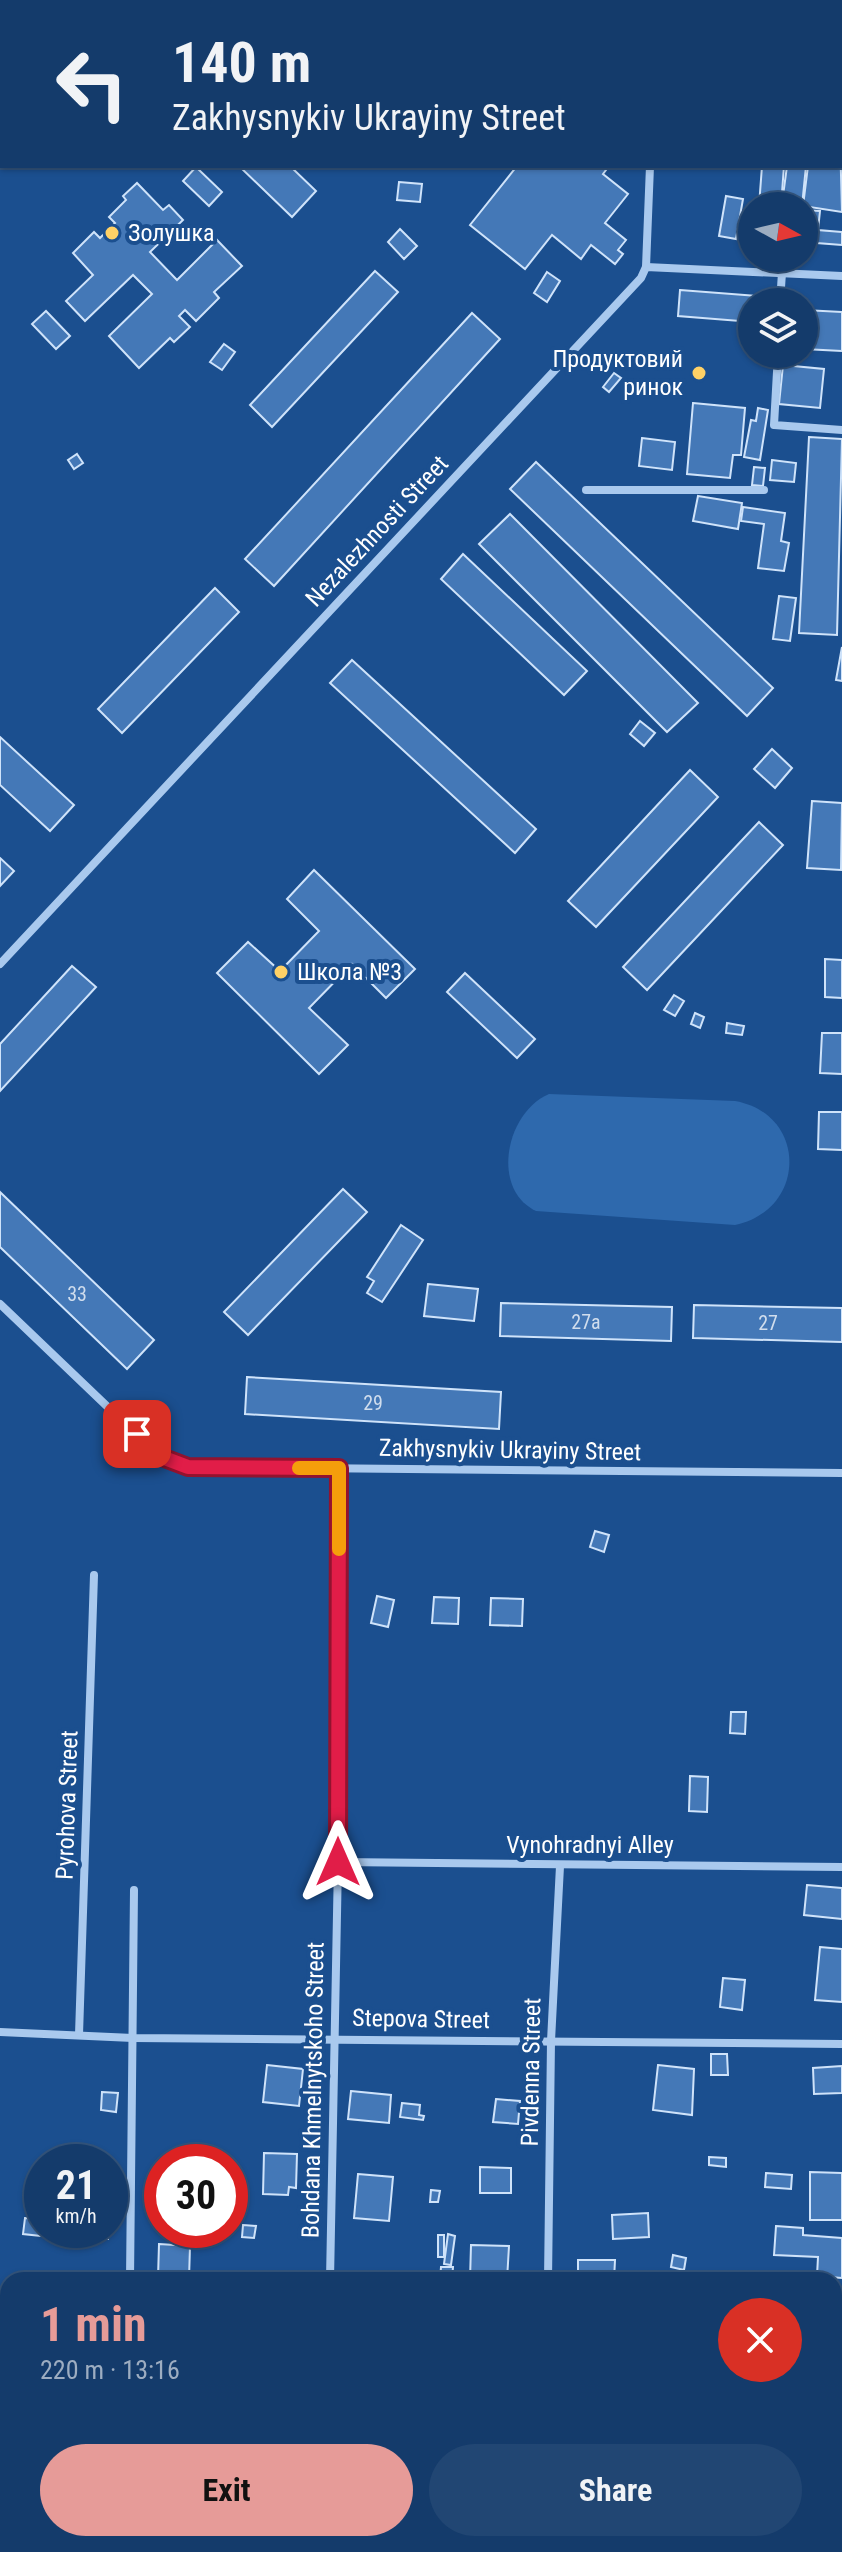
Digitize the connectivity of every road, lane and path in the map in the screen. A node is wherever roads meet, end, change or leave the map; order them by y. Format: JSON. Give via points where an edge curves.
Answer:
{"nodes":[{"id":1,"x":650,"y":168,"type":"edge"},
{"id":2,"x":646,"y":267,"type":"junction"},
{"id":3,"x":782,"y":273,"type":"junction"},
{"id":4,"x":842,"y":276,"type":"edge"},
{"id":5,"x":781,"y":288,"type":"edge"},
{"id":6,"x":777,"y":368,"type":"edge"},
{"id":7,"x":842,"y":430,"type":"edge"},
{"id":8,"x":586,"y":490,"type":"dead end"},
{"id":9,"x":764,"y":490,"type":"dead end"},
{"id":10,"x":0,"y":964,"type":"edge"},
{"id":11,"x":0,"y":1304,"type":"edge"},
{"id":12,"x":339,"y":1468,"type":"junction"},
{"id":13,"x":842,"y":1473,"type":"edge"},
{"id":14,"x":94,"y":1575,"type":"dead end"},
{"id":15,"x":338,"y":1862,"type":"junction"},
{"id":16,"x":560,"y":1866,"type":"junction"},
{"id":17,"x":842,"y":1867,"type":"edge"},
{"id":18,"x":134,"y":1890,"type":"dead end"},
{"id":19,"x":0,"y":2032,"type":"edge"},
{"id":20,"x":79,"y":2035,"type":"junction"},
{"id":21,"x":333,"y":2037,"type":"junction"},
{"id":22,"x":133,"y":2038,"type":"junction"},
{"id":23,"x":551,"y":2041,"type":"junction"},
{"id":24,"x":842,"y":2044,"type":"edge"},
{"id":25,"x":130,"y":2272,"type":"edge"},
{"id":26,"x":330,"y":2272,"type":"edge"},
{"id":27,"x":548,"y":2272,"type":"edge"}],
"edges":[{"from":1,"to":2,"type":"street"},
{"from":2,"to":3,"type":"street"},
{"from":2,"to":10,"type":"street","name":"Nezalezhnosti Street"},
{"from":3,"to":4,"type":"street"},
{"from":3,"to":5,"type":"street"},
{"from":6,"to":7,"type":"street","via":[[774,425]]},
{"from":8,"to":9,"type":"street"},
{"from":11,"to":12,"type":"street","name":"Zakhysnykiv Ukrayiny Street","via":[[159,1456],[188,1467]]},
{"from":12,"to":13,"type":"street","name":"Zakhysnykiv Ukrayiny Street"},
{"from":12,"to":15,"type":"street","name":"Bohdana Khmelnytskoho Street"},
{"from":14,"to":20,"type":"street","name":"Pyrohova Street"},
{"from":15,"to":16,"type":"street","name":"Vynohradnyi Alley"},
{"from":15,"to":21,"type":"street","name":"Bohdana Khmelnytskoho Street"},
{"from":16,"to":17,"type":"street","name":"Vynohradnyi Alley"},
{"from":16,"to":23,"type":"street","name":"Pivdenna Street"},
{"from":18,"to":22,"type":"street"},
{"from":19,"to":20,"type":"street","name":"Stepova Street"},
{"from":20,"to":22,"type":"street","name":"Stepova Street"},
{"from":21,"to":22,"type":"street","name":"Stepova Street"},
{"from":21,"to":23,"type":"street","name":"Stepova Street"},
{"from":21,"to":26,"type":"street","name":"Bohdana Khmelnytskoho Street"},
{"from":22,"to":25,"type":"street"},
{"from":23,"to":24,"type":"street","name":"Stepova Street"},
{"from":23,"to":27,"type":"street","name":"Pivdenna Street"}]}
